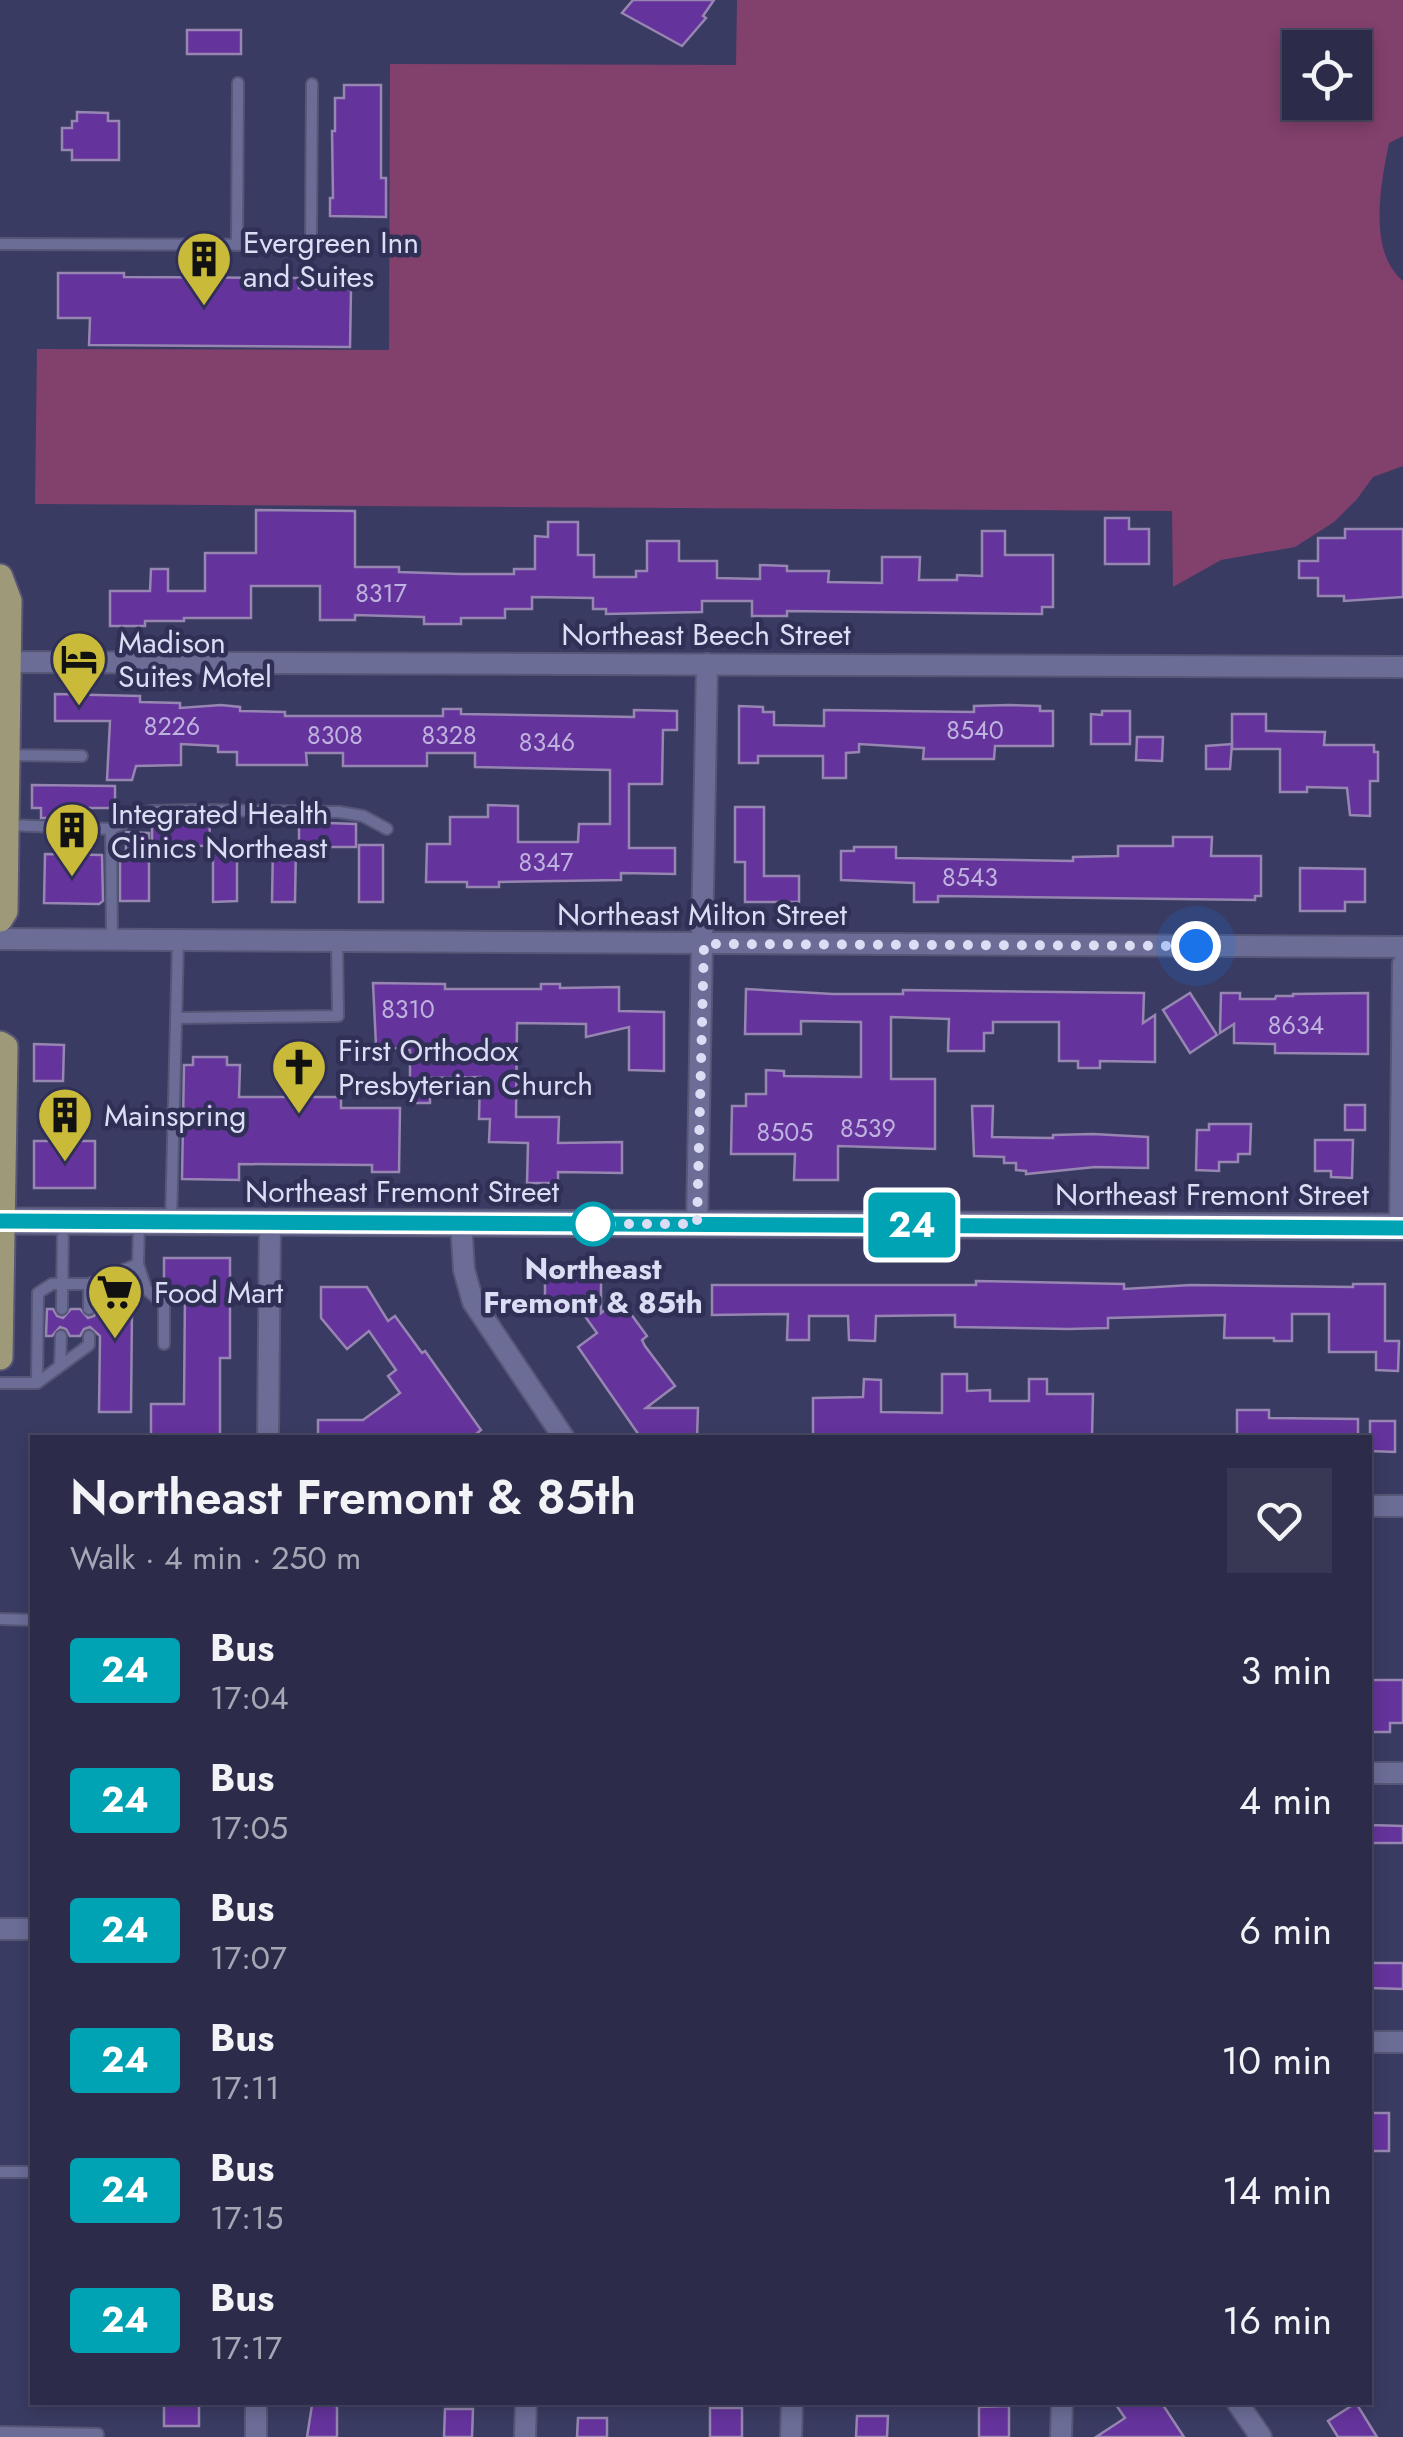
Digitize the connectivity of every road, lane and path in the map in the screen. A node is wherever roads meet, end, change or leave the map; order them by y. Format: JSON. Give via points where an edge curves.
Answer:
{"nodes":[{"id":1,"x":238,"y":82,"type":"dead end"},
{"id":2,"x":312,"y":84,"type":"dead end"},
{"id":3,"x":0,"y":244,"type":"edge"},
{"id":4,"x":237,"y":245,"type":"junction"},
{"id":5,"x":0,"y":578,"type":"edge"},
{"id":6,"x":8,"y":662,"type":"junction"},
{"id":7,"x":708,"y":664,"type":"junction"},
{"id":8,"x":1403,"y":667,"type":"edge"},
{"id":9,"x":7,"y":756,"type":"junction"},
{"id":10,"x":82,"y":756,"type":"dead end"},
{"id":11,"x":6,"y":825,"type":"junction"},
{"id":12,"x":111,"y":829,"type":"junction"},
{"id":13,"x":387,"y":829,"type":"dead end"},
{"id":14,"x":0,"y":919,"type":"edge"},
{"id":15,"x":0,"y":938,"type":"edge"},
{"id":16,"x":112,"y":942,"type":"junction"},
{"id":17,"x":178,"y":942,"type":"junction"},
{"id":18,"x":337,"y":942,"type":"junction"},
{"id":19,"x":704,"y":944,"type":"junction"},
{"id":20,"x":1403,"y":947,"type":"edge"},
{"id":21,"x":1403,"y":964,"type":"edge"},
{"id":22,"x":176,"y":1018,"type":"junction"},
{"id":23,"x":0,"y":1044,"type":"edge"},
{"id":24,"x":1,"y":1222,"type":"edge"},
{"id":25,"x":462,"y":1222,"type":"junction"},
{"id":26,"x":63,"y":1223,"type":"junction"},
{"id":27,"x":139,"y":1223,"type":"junction"},
{"id":28,"x":170,"y":1223,"type":"junction"},
{"id":29,"x":270,"y":1224,"type":"junction"},
{"id":30,"x":697,"y":1224,"type":"junction"},
{"id":31,"x":1401,"y":1228,"type":"edge"},
{"id":32,"x":138,"y":1264,"type":"junction"},
{"id":33,"x":62,"y":1284,"type":"junction"},
{"id":34,"x":89,"y":1284,"type":"junction"},
{"id":35,"x":62,"y":1308,"type":"dead end"},
{"id":36,"x":89,"y":1309,"type":"dead end"},
{"id":37,"x":61,"y":1336,"type":"dead end"},
{"id":38,"x":89,"y":1336,"type":"dead end"},
{"id":39,"x":164,"y":1344,"type":"dead end"},
{"id":40,"x":0,"y":1357,"type":"edge"},
{"id":41,"x":60,"y":1365,"type":"junction"},
{"id":42,"x":0,"y":1383,"type":"edge"},
{"id":43,"x":37,"y":1383,"type":"junction"},
{"id":44,"x":268,"y":1435,"type":"edge"},
{"id":45,"x":562,"y":1435,"type":"edge"},
{"id":46,"x":1372,"y":1506,"type":"edge"},
{"id":47,"x":1403,"y":1506,"type":"edge"},
{"id":48,"x":0,"y":1619,"type":"edge"},
{"id":49,"x":30,"y":1620,"type":"edge"},
{"id":50,"x":1372,"y":1773,"type":"edge"},
{"id":51,"x":1403,"y":1774,"type":"edge"},
{"id":52,"x":0,"y":1929,"type":"edge"},
{"id":53,"x":30,"y":1930,"type":"edge"},
{"id":54,"x":1372,"y":2042,"type":"edge"},
{"id":55,"x":1403,"y":2042,"type":"edge"},
{"id":56,"x":0,"y":2172,"type":"edge"},
{"id":57,"x":30,"y":2172,"type":"edge"},
{"id":58,"x":256,"y":2405,"type":"edge"},
{"id":59,"x":526,"y":2405,"type":"edge"},
{"id":60,"x":792,"y":2405,"type":"edge"},
{"id":61,"x":1062,"y":2405,"type":"edge"},
{"id":62,"x":1239,"y":2405,"type":"edge"},
{"id":63,"x":0,"y":2432,"type":"edge"},
{"id":64,"x":98,"y":2434,"type":"dead end"},
{"id":65,"x":256,"y":2437,"type":"edge"},
{"id":66,"x":525,"y":2437,"type":"edge"},
{"id":67,"x":792,"y":2437,"type":"edge"},
{"id":68,"x":1061,"y":2437,"type":"edge"},
{"id":69,"x":1261,"y":2437,"type":"edge"}],
"edges":[{"from":1,"to":4,"type":"lane"},
{"from":2,"to":4,"type":"lane","via":[[311,246]]},
{"from":3,"to":4,"type":"lane"},
{"from":5,"to":6,"type":"main road","via":[[9,601]]},
{"from":6,"to":7,"type":"street","name":"Northeast Beech Street"},
{"from":6,"to":9,"type":"main road"},
{"from":7,"to":8,"type":"street","name":"Northeast Beech Street"},
{"from":7,"to":19,"type":"street"},
{"from":9,"to":10,"type":"lane"},
{"from":9,"to":11,"type":"main road"},
{"from":11,"to":12,"type":"lane"},
{"from":11,"to":14,"type":"main road"},
{"from":12,"to":13,"type":"lane","via":[[151,811],[196,810],[339,812]]},
{"from":12,"to":16,"type":"lane"},
{"from":15,"to":16,"type":"street","name":"Northeast Milton Street"},
{"from":16,"to":17,"type":"street","name":"Northeast Milton Street"},
{"from":17,"to":18,"type":"street","name":"Northeast Milton Street"},
{"from":17,"to":22,"type":"lane"},
{"from":18,"to":19,"type":"street","name":"Northeast Milton Street"},
{"from":18,"to":22,"type":"lane","via":[[338,1016]]},
{"from":19,"to":20,"type":"street","name":"Northeast Milton Street"},
{"from":19,"to":30,"type":"street"},
{"from":21,"to":31,"type":"street"},
{"from":22,"to":28,"type":"lane"},
{"from":23,"to":24,"type":"main road"},
{"from":24,"to":26,"type":"street","name":"Northeast Fremont Street"},
{"from":24,"to":40,"type":"main road"},
{"from":25,"to":29,"type":"street","name":"Northeast Fremont Street"},
{"from":25,"to":30,"type":"street","name":"Northeast Fremont Street"},
{"from":25,"to":45,"type":"street","via":[[473,1302]]},
{"from":26,"to":27,"type":"street","name":"Northeast Fremont Street"},
{"from":26,"to":33,"type":"lane"},
{"from":27,"to":28,"type":"street","name":"Northeast Fremont Street"},
{"from":27,"to":32,"type":"lane"},
{"from":28,"to":29,"type":"street","name":"Northeast Fremont Street"},
{"from":29,"to":44,"type":"street"},
{"from":30,"to":31,"type":"street","name":"Northeast Fremont Street"},
{"from":32,"to":34,"type":"lane"},
{"from":32,"to":39,"type":"lane","via":[[146,1289],[164,1306]]},
{"from":33,"to":34,"type":"lane"},
{"from":33,"to":35,"type":"lane"},
{"from":33,"to":43,"type":"lane","via":[[38,1293]]},
{"from":34,"to":36,"type":"lane"},
{"from":37,"to":41,"type":"lane"},
{"from":38,"to":41,"type":"lane","via":[[89,1345]]},
{"from":41,"to":43,"type":"lane"},
{"from":42,"to":43,"type":"lane"},
{"from":46,"to":47,"type":"street"},
{"from":48,"to":49,"type":"lane"},
{"from":50,"to":51,"type":"street"},
{"from":52,"to":53,"type":"street"},
{"from":54,"to":55,"type":"street"},
{"from":56,"to":57,"type":"lane"},
{"from":58,"to":65,"type":"street"},
{"from":59,"to":66,"type":"street"},
{"from":60,"to":67,"type":"street"},
{"from":61,"to":68,"type":"street"},
{"from":62,"to":69,"type":"street"},
{"from":63,"to":64,"type":"lane"}]}
